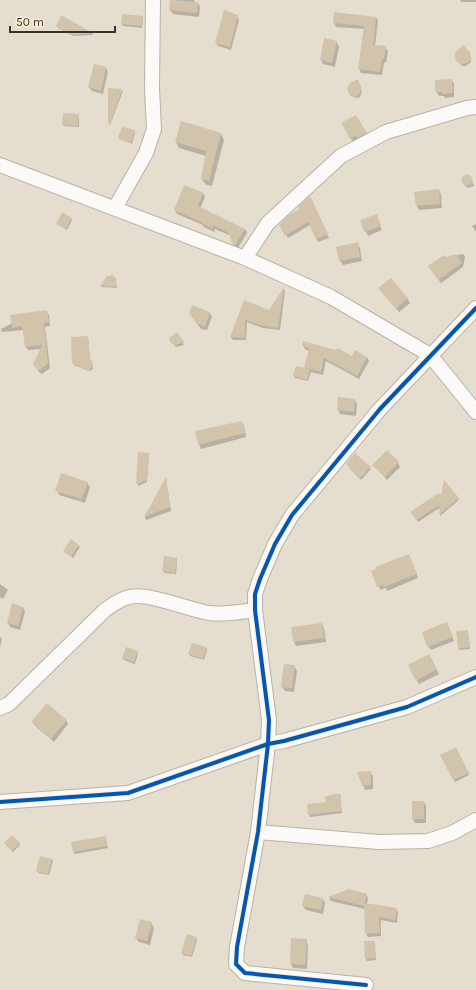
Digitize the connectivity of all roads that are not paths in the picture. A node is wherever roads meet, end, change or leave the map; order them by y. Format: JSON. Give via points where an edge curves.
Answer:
{"nodes":[{"id":1,"x":153,"y":0,"type":"edge"},
{"id":2,"x":476,"y":107,"type":"edge"},
{"id":3,"x":0,"y":165,"type":"edge"},
{"id":4,"x":115,"y":208,"type":"junction"},
{"id":5,"x":245,"y":258,"type":"junction"},
{"id":6,"x":476,"y":308,"type":"edge"},
{"id":7,"x":430,"y":355,"type":"junction"},
{"id":8,"x":476,"y":412,"type":"edge"},
{"id":9,"x":255,"y":610,"type":"junction"},
{"id":10,"x":476,"y":678,"type":"edge"},
{"id":11,"x":0,"y":708,"type":"edge"},
{"id":12,"x":268,"y":744,"type":"junction"},
{"id":13,"x":0,"y":802,"type":"edge"},
{"id":14,"x":476,"y":820,"type":"edge"},
{"id":15,"x":258,"y":832,"type":"junction"},
{"id":16,"x":366,"y":985,"type":"dead end"}],
"edges":[{"from":1,"to":4,"type":"street","via":[[154,129],[146,153]]},
{"from":2,"to":5,"type":"street","via":[[386,132],[341,156],[268,224]]},
{"from":3,"to":4,"type":"street"},
{"from":4,"to":5,"type":"street"},
{"from":5,"to":7,"type":"street","via":[[331,297]]},
{"from":6,"to":7,"type":"street"},
{"from":7,"to":8,"type":"street"},
{"from":7,"to":9,"type":"street","via":[[380,409],[292,515],[275,544],[260,579],[255,594]]},
{"from":9,"to":11,"type":"street","via":[[223,615],[143,596],[130,596],[105,610],[9,704]]},
{"from":9,"to":12,"type":"street","via":[[269,720]]},
{"from":10,"to":12,"type":"street","via":[[407,707]]},
{"from":12,"to":13,"type":"street","via":[[128,793]]},
{"from":12,"to":15,"type":"street"},
{"from":14,"to":15,"type":"street","via":[[428,842],[379,842]]},
{"from":15,"to":16,"type":"street","via":[[236,964],[245,973]]}]}
